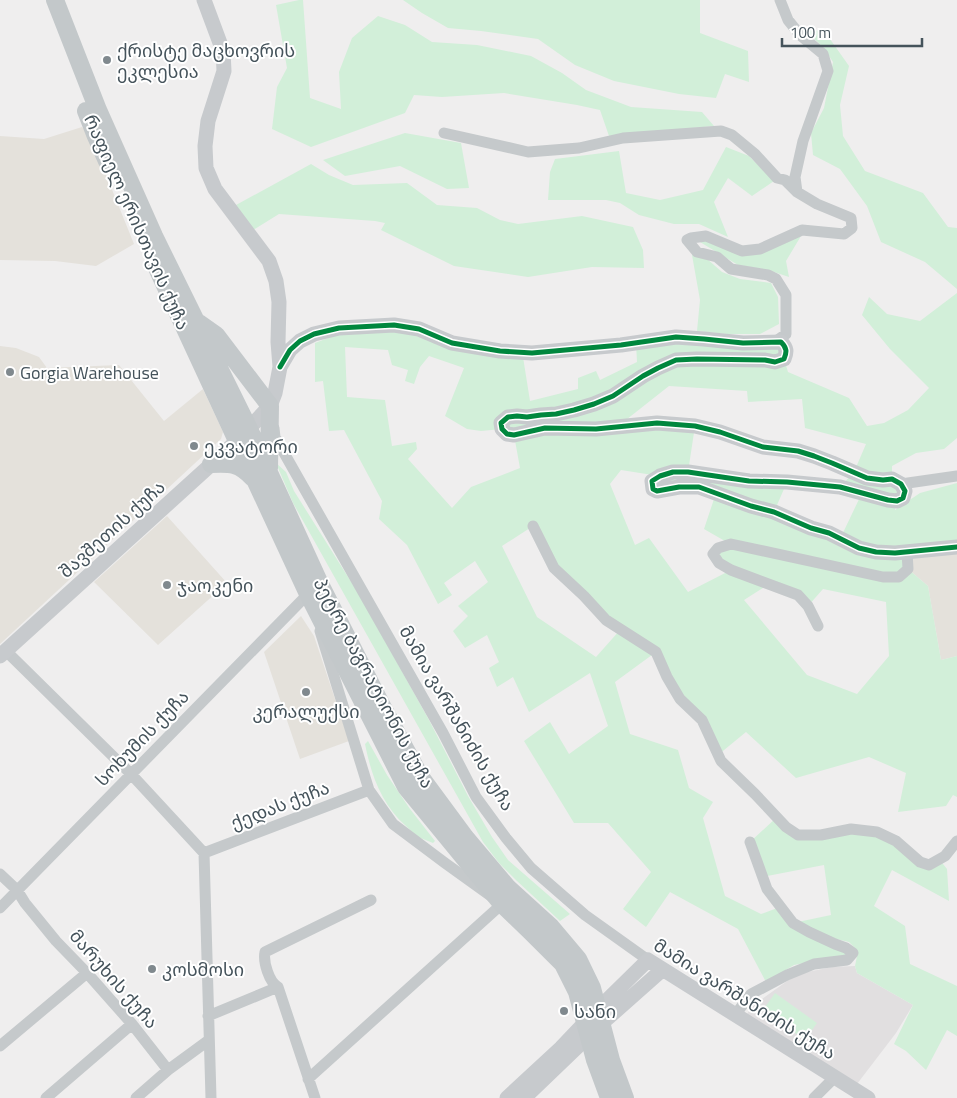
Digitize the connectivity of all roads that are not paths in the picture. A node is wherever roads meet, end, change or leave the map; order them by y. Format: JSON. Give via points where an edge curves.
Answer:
{"nodes":[{"id":1,"x":43,"y":0,"type":"edge"},
{"id":2,"x":55,"y":0,"type":"edge"},
{"id":3,"x":204,"y":0,"type":"edge"},
{"id":4,"x":780,"y":0,"type":"edge"},
{"id":5,"x":444,"y":134,"type":"dead end"},
{"id":6,"x":797,"y":192,"type":"junction"},
{"id":7,"x":196,"y":321,"type":"junction"},
{"id":8,"x":775,"y":342,"type":"junction"},
{"id":9,"x":280,"y":367,"type":"junction"},
{"id":10,"x":270,"y":406,"type":"junction"},
{"id":11,"x":243,"y":435,"type":"junction"},
{"id":12,"x":211,"y":464,"type":"junction"},
{"id":13,"x":957,"y":476,"type":"edge"},
{"id":14,"x":263,"y":479,"type":"junction"},
{"id":15,"x":901,"y":484,"type":"junction"},
{"id":16,"x":534,"y":526,"type":"dead end"},
{"id":17,"x":957,"y":547,"type":"edge"},
{"id":18,"x":907,"y":552,"type":"junction"},
{"id":19,"x":308,"y":594,"type":"junction"},
{"id":20,"x":818,"y":626,"type":"dead end"},
{"id":21,"x":3,"y":653,"type":"edge"},
{"id":22,"x":131,"y":774,"type":"junction"},
{"id":23,"x":369,"y":790,"type":"junction"},
{"id":24,"x":957,"y":841,"type":"edge"},
{"id":25,"x":750,"y":842,"type":"dead end"},
{"id":26,"x":204,"y":853,"type":"junction"},
{"id":27,"x":0,"y":874,"type":"edge"},
{"id":28,"x":17,"y":890,"type":"junction"},
{"id":29,"x":371,"y":900,"type":"dead end"},
{"id":30,"x":502,"y":904,"type":"junction"},
{"id":31,"x":0,"y":908,"type":"edge"},
{"id":32,"x":648,"y":960,"type":"junction"},
{"id":33,"x":662,"y":970,"type":"junction"},
{"id":34,"x":87,"y":973,"type":"junction"},
{"id":35,"x":278,"y":987,"type":"junction"},
{"id":36,"x":735,"y":1015,"type":"junction"},
{"id":37,"x":208,"y":1016,"type":"junction"},
{"id":38,"x":593,"y":1023,"type":"junction"},
{"id":39,"x":132,"y":1024,"type":"junction"},
{"id":40,"x":209,"y":1040,"type":"junction"},
{"id":41,"x":0,"y":1046,"type":"edge"},
{"id":42,"x":563,"y":1060,"type":"junction"},
{"id":43,"x":595,"y":1060,"type":"junction"},
{"id":44,"x":168,"y":1070,"type":"junction"},
{"id":45,"x":834,"y":1078,"type":"junction"},
{"id":46,"x":308,"y":1079,"type":"junction"},
{"id":47,"x":46,"y":1098,"type":"edge"},
{"id":48,"x":136,"y":1098,"type":"edge"},
{"id":49,"x":211,"y":1098,"type":"edge"},
{"id":50,"x":315,"y":1098,"type":"edge"},
{"id":51,"x":507,"y":1098,"type":"edge"},
{"id":52,"x":524,"y":1098,"type":"edge"},
{"id":53,"x":608,"y":1098,"type":"edge"},
{"id":54,"x":625,"y":1098,"type":"edge"},
{"id":55,"x":814,"y":1098,"type":"edge"},
{"id":56,"x":868,"y":1098,"type":"edge"}],
"edges":[{"from":1,"to":11,"type":"main road","name":"რაფიელ ერისთავის ქუჩა","via":[[95,134]]},
{"from":2,"to":7,"type":"main road","name":"რაფიელ ერისთავის ქუჩა","via":[[98,110]]},
{"from":3,"to":9,"type":"street","via":[[223,51],[224,71],[208,121],[206,168],[215,189],[269,261],[279,302]]},
{"from":4,"to":6,"type":"street","via":[[788,20],[823,54],[828,71],[803,141],[795,177]]},
{"from":5,"to":6,"type":"street","via":[[528,152],[579,148],[623,138],[721,132],[732,135],[777,178],[785,180]]},
{"from":6,"to":8,"type":"street","via":[[816,204],[851,218],[852,228],[844,234],[802,230],[760,249],[742,251],[706,236],[687,240],[697,252],[717,257],[731,269],[776,279],[786,295],[786,334]]},
{"from":7,"to":10,"type":"main road","via":[[216,335]]},
{"from":7,"to":11,"type":"main road","name":"რაფიელ ერისთავის ქუჩა"},
{"from":8,"to":9,"type":"street","via":[[743,344],[676,337],[532,353],[452,342],[419,329],[394,325],[338,328],[314,334],[290,350]]},
{"from":8,"to":15,"type":"street","via":[[781,342],[785,347],[784,359],[775,362],[676,360],[643,376],[614,396],[556,414],[508,417],[501,423],[502,429],[514,435],[545,428],[596,429],[658,423],[695,426],[763,447],[798,451],[867,478],[892,479]]},
{"from":9,"to":10,"type":"street"},
{"from":10,"to":11,"type":"street","name":"შავშეთის ქუჩა"},
{"from":10,"to":14,"type":"main road"},
{"from":10,"to":32,"type":"street","name":"მამია ვარშანიძის ქუჩა","via":[[276,437],[476,796],[531,868],[585,915]]},
{"from":11,"to":12,"type":"street","name":"შავშეთის ქუჩა"},
{"from":11,"to":14,"type":"main road","name":"პეტრე ბაგრატიონის ქუჩა"},
{"from":12,"to":14,"type":"main road","via":[[236,465]]},
{"from":12,"to":21,"type":"street","name":"შავშეთის ქუჩა"},
{"from":13,"to":15,"type":"street"},
{"from":14,"to":19,"type":"main road","name":"პეტრე ბაგრატიონის ქუჩა"},
{"from":14,"to":38,"type":"main road","name":"პეტრე ბაგრატიონის ქუჩა","via":[[420,776],[508,888],[551,927],[578,960],[592,988]]},
{"from":15,"to":18,"type":"street","via":[[905,491],[898,501],[840,487],[749,481],[688,472],[673,472],[652,481],[653,489],[657,491],[699,487],[774,512],[859,548],[876,552]]},
{"from":16,"to":24,"type":"street","via":[[554,568],[606,620],[656,652],[680,699],[702,720],[721,761],[786,827],[798,835],[851,829],[877,832],[896,840],[920,862],[929,865],[945,856]]},
{"from":17,"to":18,"type":"street"},
{"from":18,"to":20,"type":"street","via":[[908,569],[899,577],[883,577],[730,544],[718,548],[713,554],[719,563],[731,570],[798,595]]},
{"from":19,"to":22,"type":"street","name":"სოხუმის ქუჩა"},
{"from":19,"to":23,"type":"street","name":"პეტრე ბაგრატიონის ქუჩა"},
{"from":19,"to":30,"type":"main road","name":"პეტრე ბაგრატიონის ქუჩა","via":[[406,787]]},
{"from":21,"to":22,"type":"street"},
{"from":22,"to":26,"type":"street"},
{"from":22,"to":28,"type":"street","name":"სოხუმის ქუჩა"},
{"from":23,"to":26,"type":"street","name":"ქედას ქუჩა"},
{"from":23,"to":30,"type":"street","name":"პეტრე ბაგრატიონის ქუჩა","via":[[393,824]]},
{"from":25,"to":36,"type":"street","via":[[767,889],[793,922],[853,953],[847,960],[814,964],[787,975],[751,994]]},
{"from":26,"to":37,"type":"street"},
{"from":27,"to":28,"type":"street","name":"მარუხის ქუჩა"},
{"from":28,"to":31,"type":"street","name":"სოხუმის ქუჩა"},
{"from":28,"to":34,"type":"street","name":"მარუხის ქუჩა","via":[[56,941]]},
{"from":29,"to":35,"type":"street","via":[[264,952],[263,959],[273,984]]},
{"from":30,"to":38,"type":"main road","name":"პეტრე ბაგრატიონის ქუჩა","via":[[563,964]]},
{"from":30,"to":46,"type":"street"},
{"from":32,"to":33,"type":"street","name":"მამია ვარშანიძის ქუჩა"},
{"from":32,"to":38,"type":"street"},
{"from":33,"to":36,"type":"street","name":"მამია ვარშანიძის ქუჩა"},
{"from":33,"to":38,"type":"street"},
{"from":34,"to":39,"type":"street","name":"მარუხის ქუჩა"},
{"from":34,"to":41,"type":"street"},
{"from":35,"to":37,"type":"street"},
{"from":35,"to":46,"type":"street"},
{"from":36,"to":45,"type":"street","name":"მამია ვარშანიძის ქუჩა"},
{"from":37,"to":40,"type":"street"},
{"from":38,"to":42,"type":"street"},
{"from":38,"to":43,"type":"main road","name":"პეტრე ბაგრატიონის ქუჩა"},
{"from":38,"to":51,"type":"street"},
{"from":38,"to":54,"type":"main road","name":"პეტრე ბაგრატიონის ქუჩა","via":[[612,1060]]},
{"from":39,"to":44,"type":"street","name":"მარუხის ქუჩა"},
{"from":39,"to":47,"type":"street"},
{"from":40,"to":44,"type":"street"},
{"from":40,"to":49,"type":"street"},
{"from":42,"to":43,"type":"street","via":[[582,1056]]},
{"from":42,"to":52,"type":"street"},
{"from":43,"to":53,"type":"main road","name":"პეტრე ბაგრატიონის ქუჩა"},
{"from":44,"to":48,"type":"street"},
{"from":45,"to":55,"type":"street"},
{"from":45,"to":56,"type":"street","name":"მამია ვარშანიძის ქუჩა"},
{"from":46,"to":50,"type":"street"}]}
